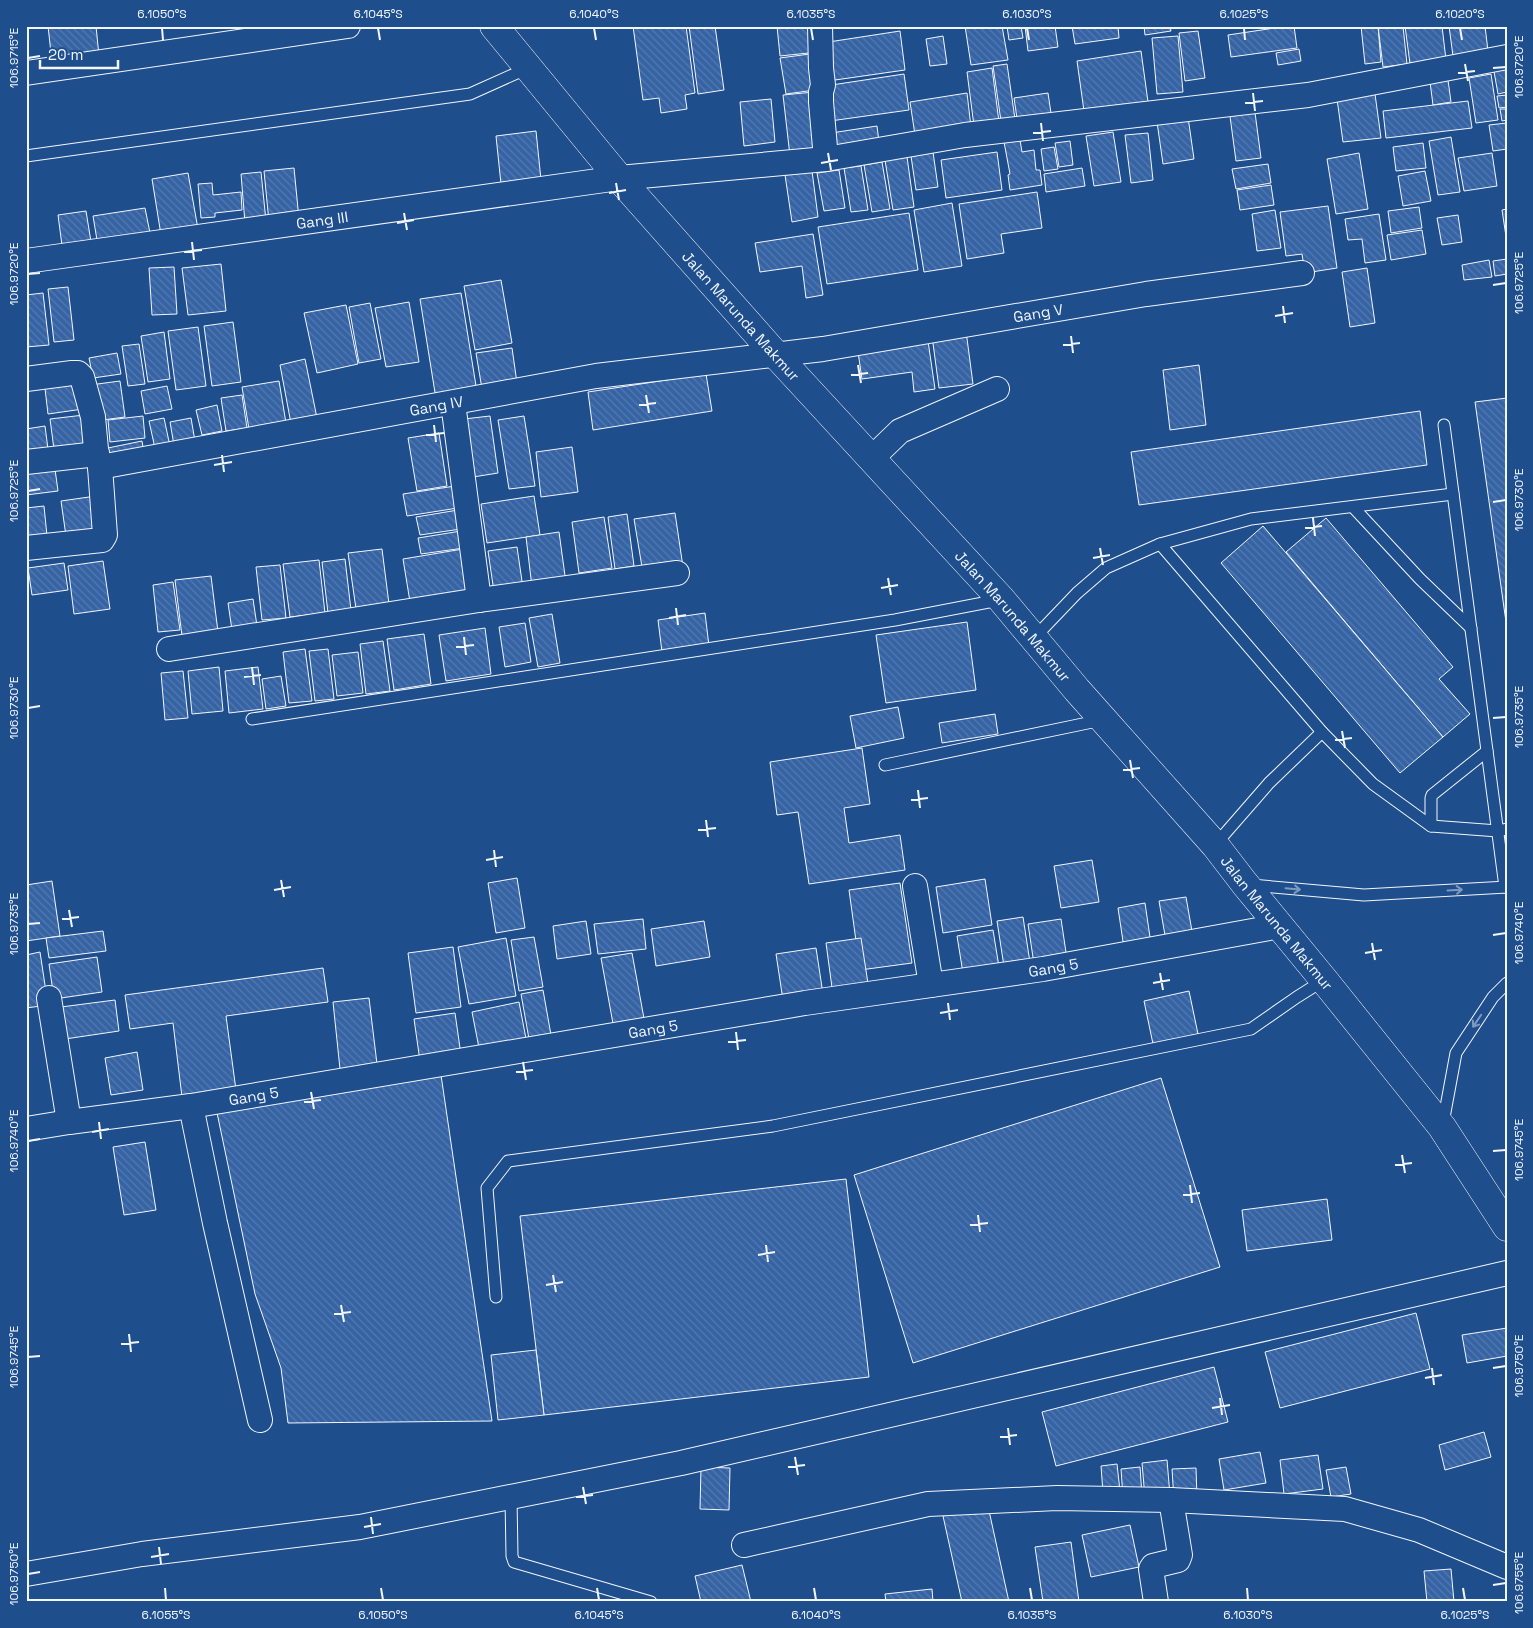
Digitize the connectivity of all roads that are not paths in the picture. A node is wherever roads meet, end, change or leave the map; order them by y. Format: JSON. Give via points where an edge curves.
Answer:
{"nodes":[{"id":1,"x":348,"y":26,"type":"edge"},
{"id":2,"x":494,"y":26,"type":"edge"},
{"id":3,"x":820,"y":26,"type":"edge"},
{"id":4,"x":1507,"y":57,"type":"edge"},
{"id":5,"x":528,"y":68,"type":"junction"},
{"id":6,"x":26,"y":73,"type":"edge"},
{"id":7,"x":26,"y":156,"type":"edge"},
{"id":8,"x":826,"y":159,"type":"junction"},
{"id":9,"x":619,"y":178,"type":"junction"},
{"id":10,"x":26,"y":261,"type":"edge"},
{"id":11,"x":1302,"y":273,"type":"dead end"},
{"id":12,"x":776,"y":356,"type":"junction"},
{"id":13,"x":26,"y":380,"type":"edge"},
{"id":14,"x":997,"y":389,"type":"dead end"},
{"id":15,"x":453,"y":403,"type":"junction"},
{"id":16,"x":1444,"y":425,"type":"dead end"},
{"id":17,"x":872,"y":459,"type":"junction"},
{"id":18,"x":98,"y":460,"type":"junction"},
{"id":19,"x":26,"y":462,"type":"edge"},
{"id":20,"x":1453,"y":494,"type":"junction"},
{"id":21,"x":1353,"y":507,"type":"junction"},
{"id":22,"x":1160,"y":544,"type":"junction"},
{"id":23,"x":26,"y":548,"type":"edge"},
{"id":24,"x":677,"y":573,"type":"dead end"},
{"id":25,"x":479,"y":600,"type":"junction"},
{"id":26,"x":1001,"y":600,"type":"junction"},
{"id":27,"x":1471,"y":628,"type":"junction"},
{"id":28,"x":1033,"y":638,"type":"junction"},
{"id":29,"x":169,"y":649,"type":"dead end"},
{"id":30,"x":252,"y":719,"type":"dead end"},
{"id":31,"x":1104,"y":720,"type":"junction"},
{"id":32,"x":1322,"y":732,"type":"junction"},
{"id":33,"x":1487,"y":751,"type":"junction"},
{"id":34,"x":885,"y":765,"type":"dead end"},
{"id":35,"x":1431,"y":826,"type":"junction"},
{"id":36,"x":1502,"y":830,"type":"edge"},
{"id":37,"x":1215,"y":845,"type":"junction"},
{"id":38,"x":1245,"y":884,"type":"junction"},
{"id":39,"x":915,"y":886,"type":"dead end"},
{"id":40,"x":1506,"y":887,"type":"edge"},
{"id":41,"x":1280,"y":926,"type":"junction"},
{"id":42,"x":1324,"y":980,"type":"junction"},
{"id":43,"x":1507,"y":983,"type":"edge"},
{"id":44,"x":931,"y":985,"type":"junction"},
{"id":45,"x":49,"y":998,"type":"dead end"},
{"id":46,"x":191,"y":1106,"type":"junction"},
{"id":47,"x":69,"y":1122,"type":"junction"},
{"id":48,"x":1442,"y":1127,"type":"junction"},
{"id":49,"x":26,"y":1129,"type":"edge"},
{"id":50,"x":1507,"y":1227,"type":"edge"},
{"id":51,"x":1507,"y":1273,"type":"edge"},
{"id":52,"x":496,"y":1297,"type":"dead end"},
{"id":53,"x":260,"y":1420,"type":"dead end"},
{"id":54,"x":511,"y":1497,"type":"junction"},
{"id":55,"x":1170,"y":1500,"type":"junction"},
{"id":56,"x":744,"y":1545,"type":"dead end"},
{"id":57,"x":1507,"y":1566,"type":"edge"},
{"id":58,"x":26,"y":1574,"type":"edge"},
{"id":59,"x":651,"y":1602,"type":"edge"},
{"id":60,"x":1156,"y":1602,"type":"edge"}],
"edges":[{"from":1,"to":6,"type":"street"},
{"from":2,"to":5,"type":"main road","name":"Jalan Marunda Makmur"},
{"from":3,"to":8,"type":"street"},
{"from":4,"to":8,"type":"street","name":"Gang III","via":[[1308,95],[965,135]]},
{"from":5,"to":7,"type":"lane","via":[[470,94]]},
{"from":5,"to":9,"type":"main road","name":"Jalan Marunda Makmur"},
{"from":8,"to":9,"type":"street","name":"Gang III"},
{"from":9,"to":10,"type":"street","name":"Gang III"},
{"from":9,"to":12,"type":"main road","name":"Jalan Marunda Makmur"},
{"from":11,"to":12,"type":"street","name":"Gang V","via":[[1146,294]]},
{"from":12,"to":15,"type":"street","name":"Gang IV","via":[[596,376]]},
{"from":12,"to":17,"type":"main road","name":"Jalan Marunda Makmur"},
{"from":13,"to":18,"type":"street","via":[[72,373],[82,377],[93,417]]},
{"from":14,"to":17,"type":"street","via":[[900,431]]},
{"from":15,"to":18,"type":"street","name":"Gang IV"},
{"from":15,"to":25,"type":"street"},
{"from":16,"to":20,"type":"lane"},
{"from":17,"to":26,"type":"main road","name":"Jalan Marunda Makmur"},
{"from":18,"to":19,"type":"street","name":"Gang IV"},
{"from":18,"to":23,"type":"street","via":[[105,535],[102,540]]},
{"from":20,"to":21,"type":"lane"},
{"from":20,"to":27,"type":"lane"},
{"from":21,"to":22,"type":"lane","via":[[1251,519]]},
{"from":21,"to":27,"type":"lane"},
{"from":22,"to":28,"type":"lane","via":[[1106,568]]},
{"from":22,"to":32,"type":"lane"},
{"from":24,"to":25,"type":"street"},
{"from":25,"to":29,"type":"street"},
{"from":26,"to":28,"type":"main road","name":"Jalan Marunda Makmur"},
{"from":26,"to":30,"type":"lane","via":[[895,620]]},
{"from":27,"to":33,"type":"lane"},
{"from":28,"to":31,"type":"main road","name":"Jalan Marunda Makmur"},
{"from":31,"to":34,"type":"lane"},
{"from":31,"to":37,"type":"main road","name":"Jalan Marunda Makmur"},
{"from":32,"to":35,"type":"lane","via":[[1373,784]]},
{"from":32,"to":37,"type":"lane","via":[[1269,783]]},
{"from":33,"to":35,"type":"lane","via":[[1435,792],[1431,798]]},
{"from":33,"to":36,"type":"lane"},
{"from":35,"to":36,"type":"lane"},
{"from":36,"to":40,"type":"lane"},
{"from":37,"to":38,"type":"main road","name":"Jalan Marunda Makmur"},
{"from":38,"to":40,"type":"lane","one_way":true,"via":[[1364,895]]},
{"from":38,"to":41,"type":"main road","name":"Jalan Marunda Makmur"},
{"from":39,"to":44,"type":"street"},
{"from":41,"to":42,"type":"main road","name":"Jalan Marunda Makmur"},
{"from":41,"to":44,"type":"street","name":"Gang 5","via":[[1043,969]]},
{"from":42,"to":48,"type":"main road","name":"Jalan Marunda Makmur"},
{"from":42,"to":52,"type":"lane","via":[[1251,1029],[773,1126],[508,1161],[488,1188]]},
{"from":43,"to":48,"type":"lane","one_way":true,"via":[[1493,997],[1456,1053]]},
{"from":44,"to":46,"type":"street","name":"Gang 5","via":[[805,1002]]},
{"from":45,"to":47,"type":"street"},
{"from":46,"to":47,"type":"street","name":"Gang 5"},
{"from":46,"to":53,"type":"street"},
{"from":47,"to":49,"type":"street","name":"Gang 5"},
{"from":48,"to":50,"type":"main road","name":"Jalan Marunda Makmur"},
{"from":51,"to":54,"type":"street","via":[[681,1463]]},
{"from":54,"to":58,"type":"street","via":[[360,1526],[142,1554]]},
{"from":54,"to":59,"type":"lane","via":[[514,1562]]},
{"from":55,"to":56,"type":"street","via":[[1056,1498],[928,1504]]},
{"from":55,"to":57,"type":"street","via":[[1345,1509],[1419,1530]]},
{"from":55,"to":60,"type":"street","via":[[1180,1556],[1178,1560],[1151,1569]]}]}
